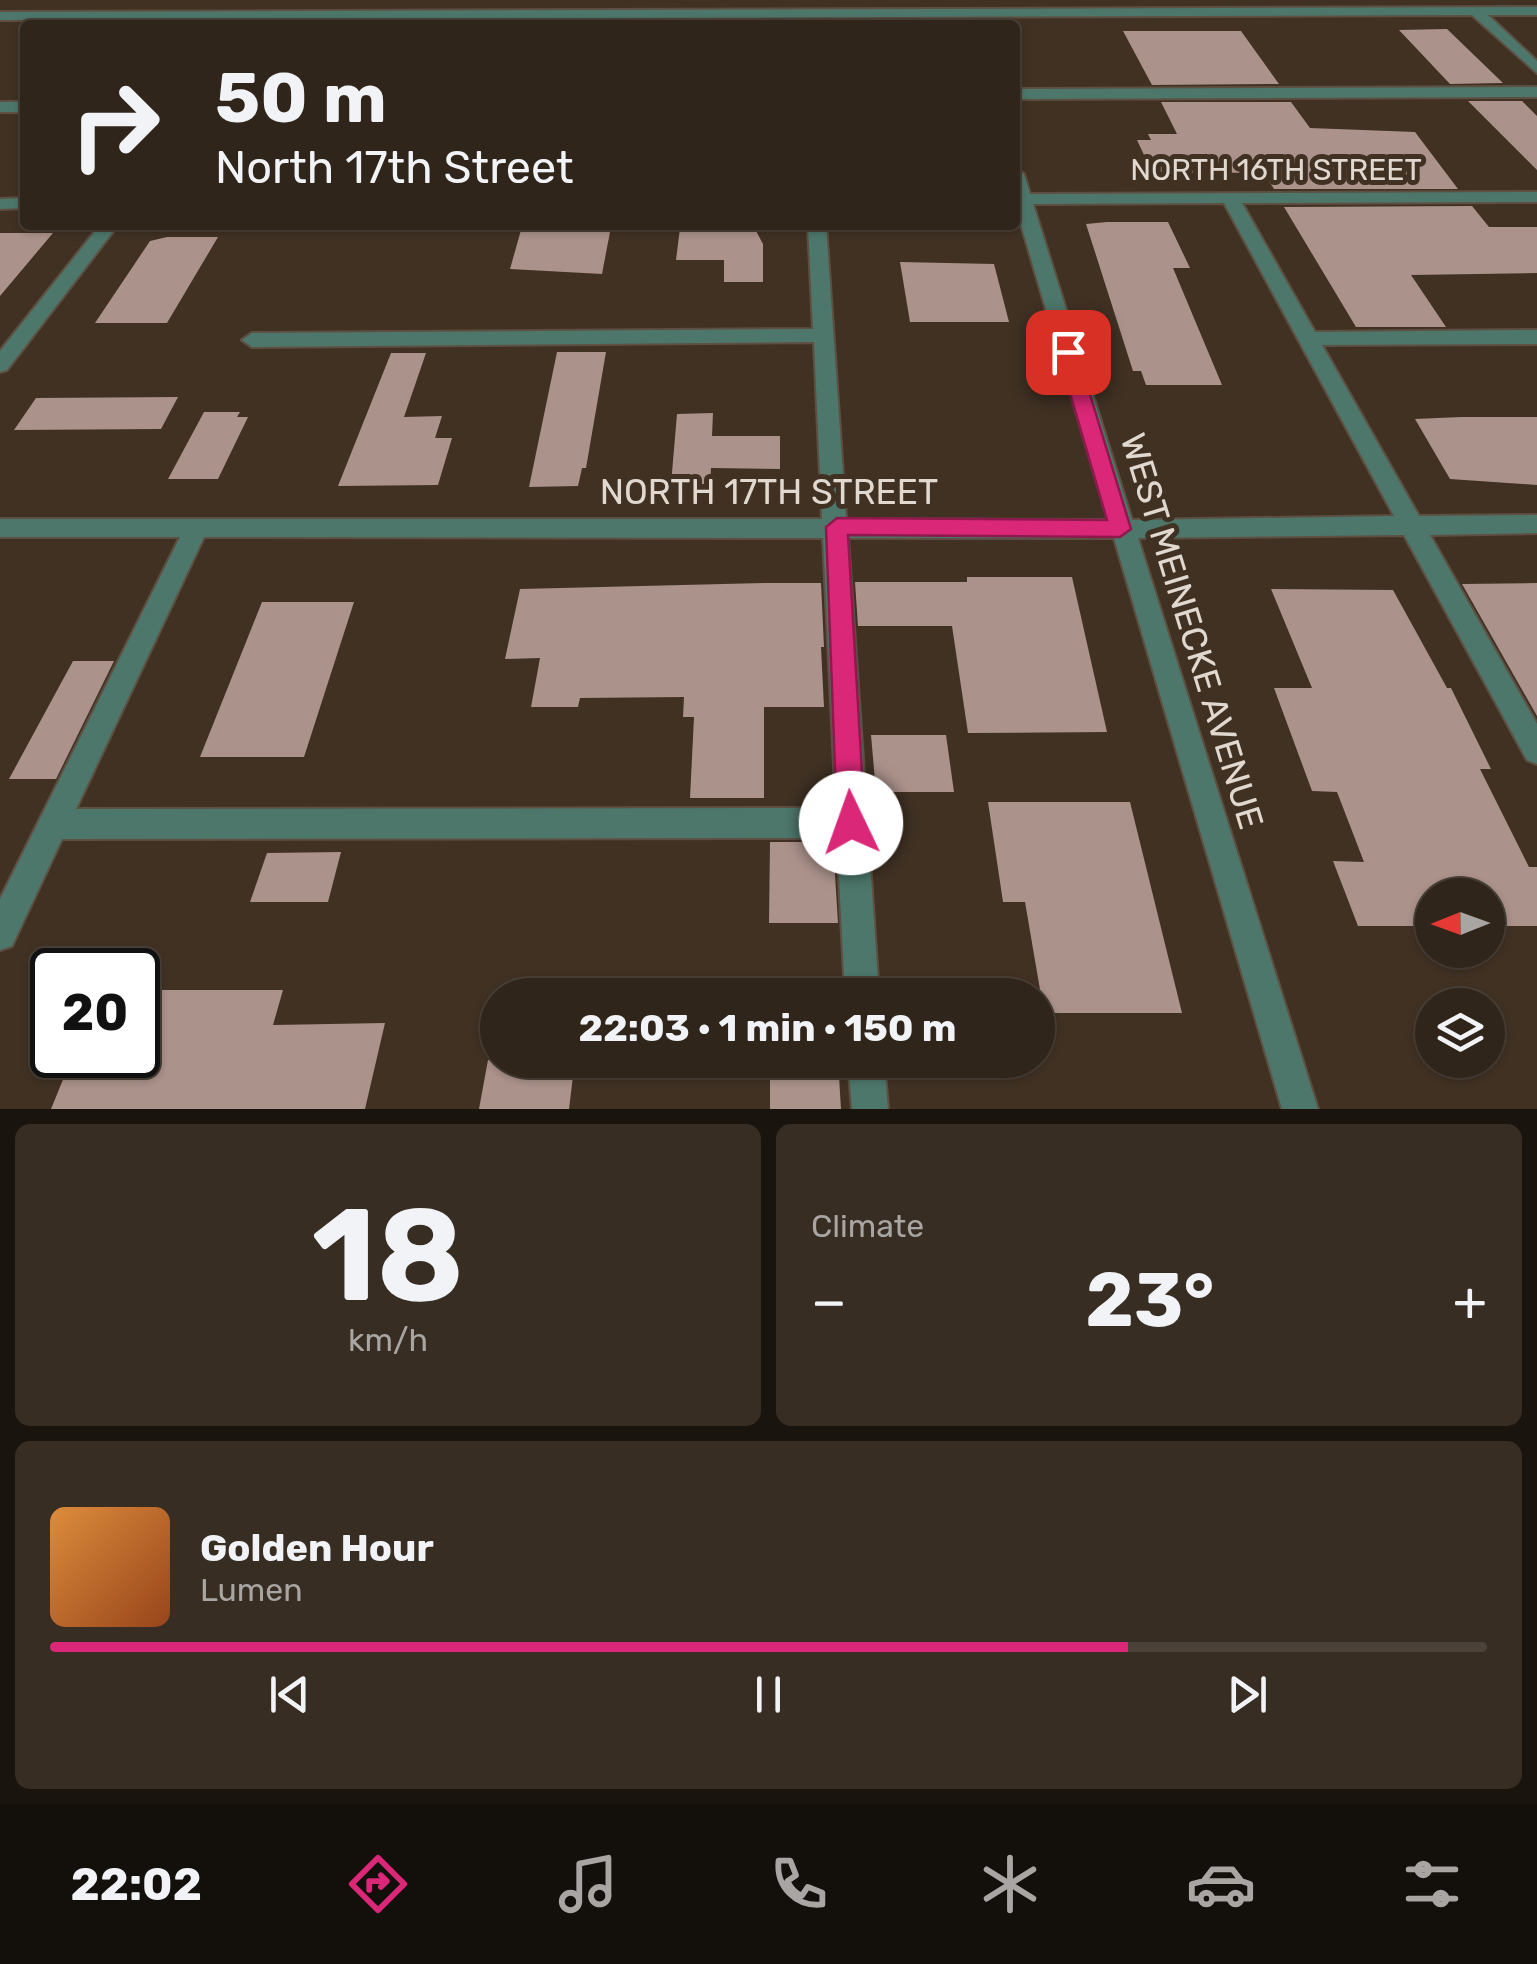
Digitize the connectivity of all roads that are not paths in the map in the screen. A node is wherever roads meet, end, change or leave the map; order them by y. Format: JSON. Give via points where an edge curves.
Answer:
{"nodes":[{"id":1,"x":280,"y":0,"type":"edge"},
{"id":2,"x":828,"y":7,"type":"edge"},
{"id":3,"x":1537,"y":11,"type":"edge"},
{"id":4,"x":1474,"y":12,"type":"junction"},
{"id":5,"x":0,"y":16,"type":"edge"},
{"id":6,"x":968,"y":19,"type":"edge"},
{"id":7,"x":265,"y":20,"type":"edge"},
{"id":8,"x":1537,"y":70,"type":"edge"},
{"id":9,"x":1537,"y":92,"type":"edge"},
{"id":10,"x":1020,"y":94,"type":"edge"},
{"id":11,"x":1020,"y":191,"type":"edge"},
{"id":12,"x":1537,"y":197,"type":"edge"},
{"id":13,"x":1020,"y":198,"type":"edge"},
{"id":14,"x":1230,"y":198,"type":"junction"},
{"id":15,"x":105,"y":230,"type":"edge"},
{"id":16,"x":817,"y":230,"type":"edge"},
{"id":17,"x":822,"y":335,"type":"junction"},
{"id":18,"x":1537,"y":338,"type":"edge"},
{"id":19,"x":1308,"y":339,"type":"junction"},
{"id":20,"x":252,"y":340,"type":"dead end"},
{"id":21,"x":0,"y":365,"type":"edge"},
{"id":22,"x":1537,"y":524,"type":"edge"},
{"id":23,"x":1411,"y":525,"type":"junction"},
{"id":24,"x":198,"y":527,"type":"junction"},
{"id":25,"x":837,"y":527,"type":"junction"},
{"id":26,"x":0,"y":528,"type":"edge"},
{"id":27,"x":1120,"y":529,"type":"junction"},
{"id":28,"x":1537,"y":751,"type":"edge"},
{"id":29,"x":851,"y":823,"type":"junction"},
{"id":30,"x":54,"y":824,"type":"junction"},
{"id":31,"x":0,"y":934,"type":"edge"},
{"id":32,"x":861,"y":978,"type":"edge"},
{"id":33,"x":867,"y":1078,"type":"edge"},
{"id":34,"x":870,"y":1109,"type":"edge"},
{"id":35,"x":1300,"y":1109,"type":"edge"}],
"edges":[{"from":1,"to":7,"type":"street"},
{"from":2,"to":6,"type":"street"},
{"from":2,"to":7,"type":"street"},
{"from":3,"to":4,"type":"street"},
{"from":4,"to":6,"type":"street"},
{"from":4,"to":8,"type":"street"},
{"from":5,"to":7,"type":"street"},
{"from":9,"to":10,"type":"street"},
{"from":11,"to":14,"type":"street","name":"NORTH 16TH STREET"},
{"from":12,"to":14,"type":"street","name":"NORTH 16TH STREET"},
{"from":13,"to":27,"type":"street","name":"WEST MEINECKE AVENUE"},
{"from":14,"to":19,"type":"street"},
{"from":15,"to":21,"type":"street"},
{"from":16,"to":17,"type":"street"},
{"from":17,"to":20,"type":"street"},
{"from":17,"to":25,"type":"street"},
{"from":18,"to":19,"type":"street"},
{"from":19,"to":23,"type":"street"},
{"from":22,"to":23,"type":"street","name":"NORTH 17TH STREET"},
{"from":23,"to":27,"type":"street","name":"NORTH 17TH STREET"},
{"from":23,"to":28,"type":"street"},
{"from":24,"to":25,"type":"street","name":"NORTH 17TH STREET"},
{"from":24,"to":26,"type":"street","name":"NORTH 17TH STREET"},
{"from":24,"to":30,"type":"street"},
{"from":25,"to":27,"type":"street","name":"NORTH 17TH STREET"},
{"from":25,"to":29,"type":"street"},
{"from":27,"to":35,"type":"street","name":"WEST MEINECKE AVENUE"},
{"from":29,"to":30,"type":"street"},
{"from":29,"to":32,"type":"street"},
{"from":30,"to":31,"type":"street"},
{"from":33,"to":34,"type":"street"}]}
